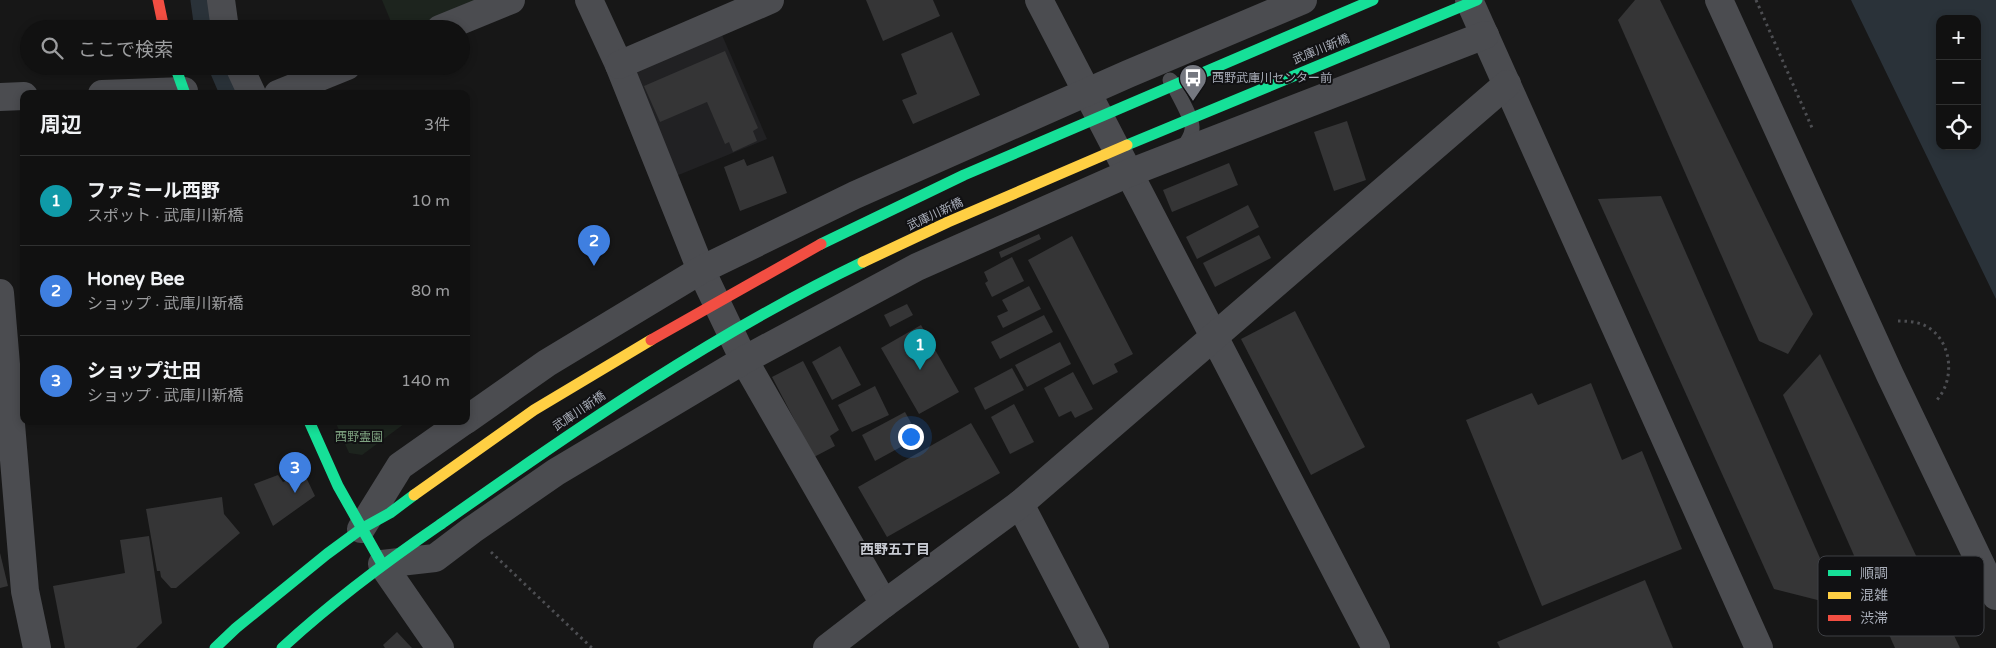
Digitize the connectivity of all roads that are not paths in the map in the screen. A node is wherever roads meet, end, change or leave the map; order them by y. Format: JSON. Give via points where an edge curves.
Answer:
{"nodes":[{"id":1,"x":158,"y":0,"type":"edge"},
{"id":2,"x":221,"y":0,"type":"edge"},
{"id":3,"x":512,"y":0,"type":"edge"},
{"id":4,"x":589,"y":0,"type":"edge"},
{"id":5,"x":770,"y":0,"type":"edge"},
{"id":6,"x":1040,"y":0,"type":"edge"},
{"id":7,"x":1303,"y":0,"type":"edge"},
{"id":8,"x":1373,"y":0,"type":"edge"},
{"id":9,"x":1470,"y":0,"type":"edge"},
{"id":10,"x":1477,"y":0,"type":"edge"},
{"id":11,"x":1719,"y":0,"type":"edge"},
{"id":12,"x":1256,"y":9,"type":"edge"},
{"id":13,"x":162,"y":20,"type":"edge"},
{"id":14,"x":224,"y":20,"type":"edge"},
{"id":15,"x":462,"y":20,"type":"edge"},
{"id":16,"x":1485,"y":35,"type":"junction"},
{"id":17,"x":620,"y":65,"type":"junction"},
{"id":18,"x":1128,"y":74,"type":"junction"},
{"id":19,"x":243,"y":75,"type":"edge"},
{"id":20,"x":325,"y":75,"type":"edge"},
{"id":21,"x":181,"y":84,"type":"edge"},
{"id":22,"x":1506,"y":84,"type":"junction"},
{"id":23,"x":134,"y":90,"type":"edge"},
{"id":24,"x":250,"y":90,"type":"edge"},
{"id":25,"x":288,"y":90,"type":"edge"},
{"id":26,"x":1088,"y":92,"type":"junction"},
{"id":27,"x":20,"y":96,"type":"edge"},
{"id":28,"x":0,"y":97,"type":"edge"},
{"id":29,"x":1179,"y":153,"type":"junction"},
{"id":30,"x":1129,"y":173,"type":"junction"},
{"id":31,"x":701,"y":270,"type":"junction"},
{"id":32,"x":0,"y":293,"type":"edge"},
{"id":33,"x":1214,"y":337,"type":"junction"},
{"id":34,"x":744,"y":360,"type":"junction"},
{"id":35,"x":470,"y":417,"type":"edge"},
{"id":36,"x":6,"y":418,"type":"edge"},
{"id":37,"x":311,"y":425,"type":"edge"},
{"id":38,"x":458,"y":425,"type":"edge"},
{"id":39,"x":1020,"y":504,"type":"junction"},
{"id":40,"x":361,"y":529,"type":"junction"},
{"id":41,"x":1977,"y":556,"type":"edge"},
{"id":42,"x":382,"y":564,"type":"junction"},
{"id":43,"x":1984,"y":571,"type":"edge"},
{"id":44,"x":1996,"y":596,"type":"edge"},
{"id":45,"x":884,"y":604,"type":"junction"},
{"id":46,"x":37,"y":648,"type":"edge"},
{"id":47,"x":215,"y":648,"type":"edge"},
{"id":48,"x":282,"y":648,"type":"edge"},
{"id":49,"x":440,"y":648,"type":"edge"},
{"id":50,"x":827,"y":648,"type":"edge"},
{"id":51,"x":1095,"y":648,"type":"edge"},
{"id":52,"x":1376,"y":648,"type":"edge"},
{"id":53,"x":1759,"y":648,"type":"edge"}],
"edges":[{"from":1,"to":13,"type":"street"},
{"from":2,"to":14,"type":"street"},
{"from":3,"to":15,"type":"street"},
{"from":4,"to":17,"type":"street"},
{"from":5,"to":17,"type":"street"},
{"from":6,"to":26,"type":"street"},
{"from":7,"to":12,"type":"street"},
{"from":8,"to":40,"type":"street","name":"武庫川新橋","bridge":true,"via":[[964,175],[809,250],[534,410],[390,513]]},
{"from":9,"to":16,"type":"street"},
{"from":10,"to":42,"type":"street","name":"武庫川新橋","bridge":true,"via":[[1059,173],[834,277],[745,323],[657,375]]},
{"from":11,"to":41,"type":"street","via":[[1890,375]]},
{"from":12,"to":18,"type":"street"},
{"from":16,"to":22,"type":"street"},
{"from":16,"to":29,"type":"street"},
{"from":17,"to":31,"type":"street"},
{"from":18,"to":26,"type":"street"},
{"from":18,"to":29,"type":"lane","via":[[1150,72],[1172,82],[1193,130]]},
{"from":19,"to":24,"type":"street"},
{"from":20,"to":25,"type":"street"},
{"from":21,"to":23,"type":"street"},
{"from":22,"to":33,"type":"street"},
{"from":22,"to":53,"type":"street"},
{"from":26,"to":30,"type":"street"},
{"from":26,"to":31,"type":"street","via":[[855,195]]},
{"from":27,"to":28,"type":"street"},
{"from":29,"to":30,"type":"street"},
{"from":30,"to":33,"type":"street"},
{"from":30,"to":34,"type":"street","via":[[917,267]]},
{"from":31,"to":34,"type":"street"},
{"from":31,"to":35,"type":"street","via":[[547,363]]},
{"from":32,"to":36,"type":"street"},
{"from":33,"to":39,"type":"street"},
{"from":33,"to":52,"type":"street"},
{"from":34,"to":42,"type":"street","via":[[556,472],[436,558]]},
{"from":34,"to":45,"type":"street"},
{"from":36,"to":46,"type":"street","via":[[24,591]]},
{"from":37,"to":40,"type":"street"},
{"from":38,"to":40,"type":"street","via":[[400,466]]},
{"from":39,"to":45,"type":"street"},
{"from":39,"to":51,"type":"street"},
{"from":40,"to":42,"type":"street"},
{"from":40,"to":47,"type":"street","name":"武庫川新橋"},
{"from":42,"to":48,"type":"street","name":"武庫川新橋"},
{"from":42,"to":49,"type":"street"},
{"from":43,"to":44,"type":"street"},
{"from":45,"to":50,"type":"street"}]}
